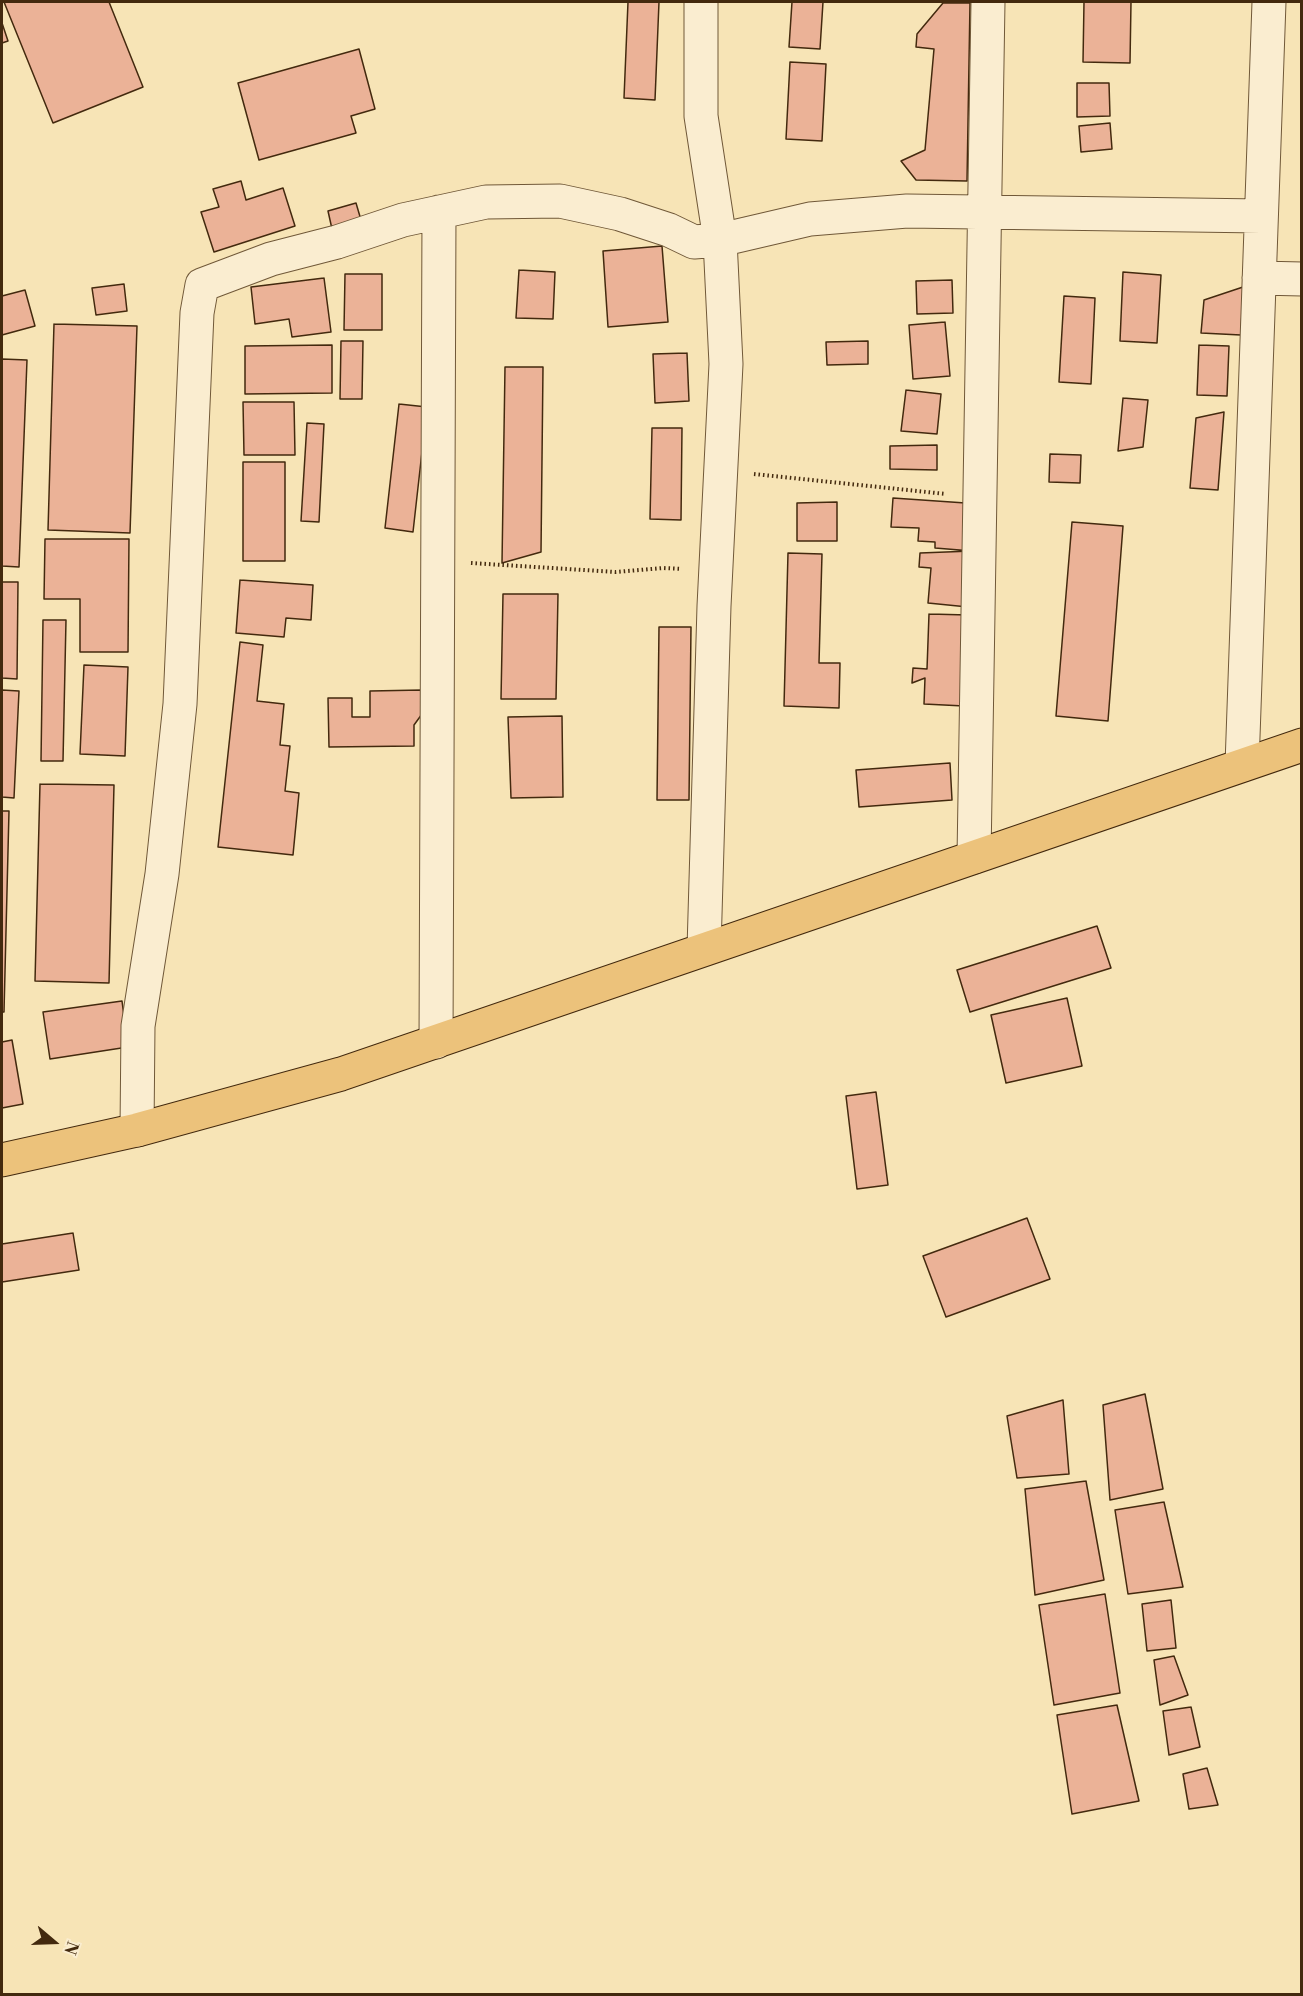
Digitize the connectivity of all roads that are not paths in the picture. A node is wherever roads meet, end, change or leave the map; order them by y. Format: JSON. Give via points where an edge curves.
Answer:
{"nodes":[{"id":1,"x":701,"y":2,"type":"edge"},
{"id":2,"x":988,"y":2,"type":"edge"},
{"id":3,"x":1269,"y":2,"type":"edge"},
{"id":4,"x":439,"y":212,"type":"junction"},
{"id":5,"x":984,"y":212,"type":"junction"},
{"id":6,"x":1261,"y":216,"type":"junction"},
{"id":7,"x":720,"y":240,"type":"junction"},
{"id":8,"x":1259,"y":278,"type":"junction"},
{"id":9,"x":1302,"y":279,"type":"edge"},
{"id":10,"x":1302,"y":744,"type":"edge"},
{"id":11,"x":1242,"y":765,"type":"junction"},
{"id":12,"x":974,"y":857,"type":"junction"},
{"id":13,"x":704,"y":949,"type":"junction"},
{"id":14,"x":436,"y":1042,"type":"junction"},
{"id":15,"x":136,"y":1130,"type":"junction"},
{"id":16,"x":2,"y":1160,"type":"edge"}],
"edges":[{"from":1,"to":7,"type":"street","via":[[701,116]]},
{"from":2,"to":5,"type":"street"},
{"from":3,"to":6,"type":"street"},
{"from":4,"to":7,"type":"street","via":[[486,202],[560,201],[620,214],[694,242]]},
{"from":4,"to":14,"type":"street"},
{"from":4,"to":15,"type":"street","via":[[271,260],[202,285],[197,313],[180,704],[162,874],[138,1026]]},
{"from":5,"to":6,"type":"street"},
{"from":5,"to":7,"type":"street","via":[[907,211],[810,219]]},
{"from":5,"to":12,"type":"street"},
{"from":6,"to":8,"type":"street"},
{"from":7,"to":13,"type":"street","via":[[726,364],[715,571]]},
{"from":8,"to":9,"type":"street"},
{"from":8,"to":11,"type":"street"},
{"from":10,"to":11,"type":"main road"},
{"from":11,"to":12,"type":"main road"},
{"from":12,"to":13,"type":"main road"},
{"from":13,"to":14,"type":"main road"},
{"from":14,"to":15,"type":"main road","via":[[341,1074]]},
{"from":15,"to":16,"type":"main road"}]}
